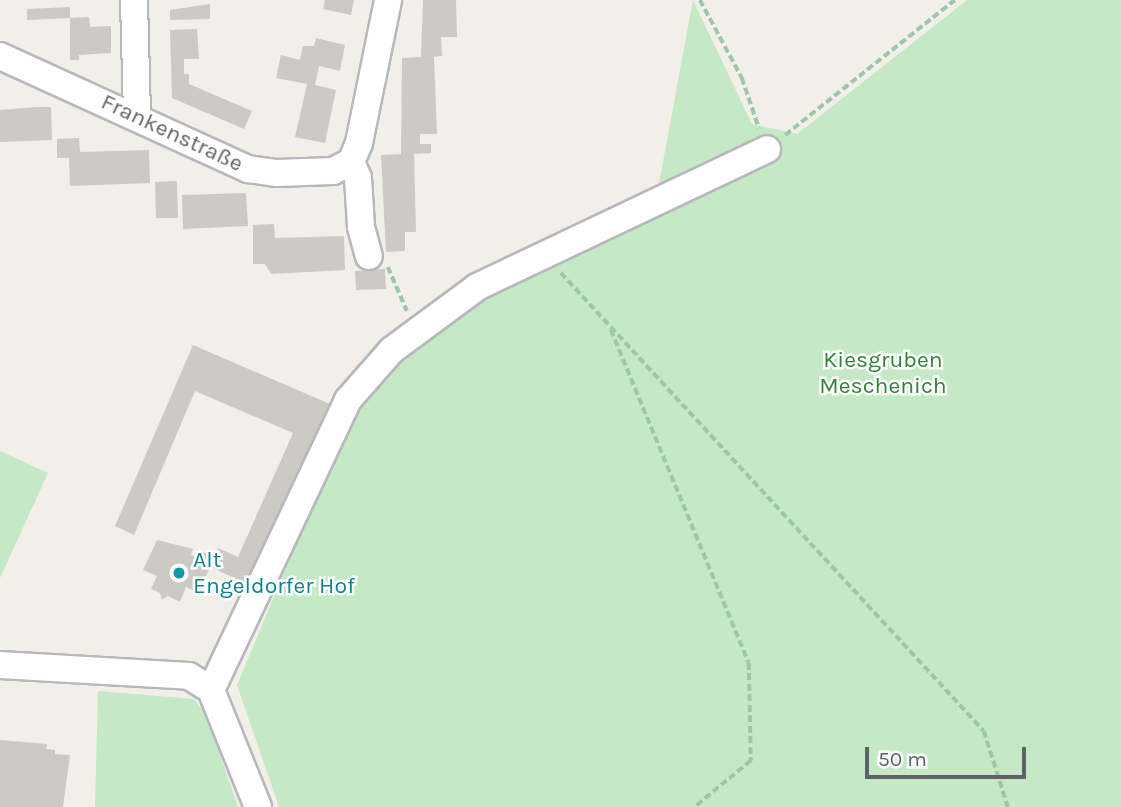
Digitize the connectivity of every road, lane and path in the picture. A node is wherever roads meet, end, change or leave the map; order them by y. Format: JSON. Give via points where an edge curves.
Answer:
{"nodes":[{"id":1,"x":134,"y":0,"type":"edge"},
{"id":2,"x":388,"y":0,"type":"edge"},
{"id":3,"x":700,"y":0,"type":"edge"},
{"id":4,"x":955,"y":0,"type":"edge"},
{"id":5,"x":0,"y":56,"type":"edge"},
{"id":6,"x":137,"y":117,"type":"junction"},
{"id":7,"x":767,"y":149,"type":"junction"},
{"id":8,"x":351,"y":162,"type":"junction"},
{"id":9,"x":545,"y":256,"type":"junction"},
{"id":10,"x":378,"y":260,"type":"joint"},
{"id":11,"x":609,"y":325,"type":"junction"},
{"id":12,"x":416,"y":329,"type":"junction"},
{"id":13,"x":0,"y":665,"type":"edge"},
{"id":14,"x":211,"y":690,"type":"junction"},
{"id":15,"x":258,"y":807,"type":"edge"},
{"id":16,"x":695,"y":807,"type":"edge"},
{"id":17,"x":1008,"y":807,"type":"edge"}],
"edges":[{"from":1,"to":6,"type":"street"},
{"from":2,"to":8,"type":"street","via":[[359,143]]},
{"from":3,"to":7,"type":"path","via":[[742,78]]},
{"from":4,"to":7,"type":"path"},
{"from":5,"to":6,"type":"street","name":"Frankenstraße"},
{"from":6,"to":8,"type":"street","name":"Frankenstraße","via":[[248,169],[277,173],[333,170]]},
{"from":7,"to":9,"type":"street"},
{"from":8,"to":10,"type":"street"},
{"from":9,"to":11,"type":"path"},
{"from":9,"to":12,"type":"street","via":[[477,287]]},
{"from":10,"to":12,"type":"path"},
{"from":11,"to":16,"type":"path","via":[[749,663],[751,761]]},
{"from":11,"to":17,"type":"path","via":[[984,731]]},
{"from":12,"to":14,"type":"street","via":[[348,400]]},
{"from":13,"to":14,"type":"street","via":[[189,676]]},
{"from":14,"to":15,"type":"street"}]}
